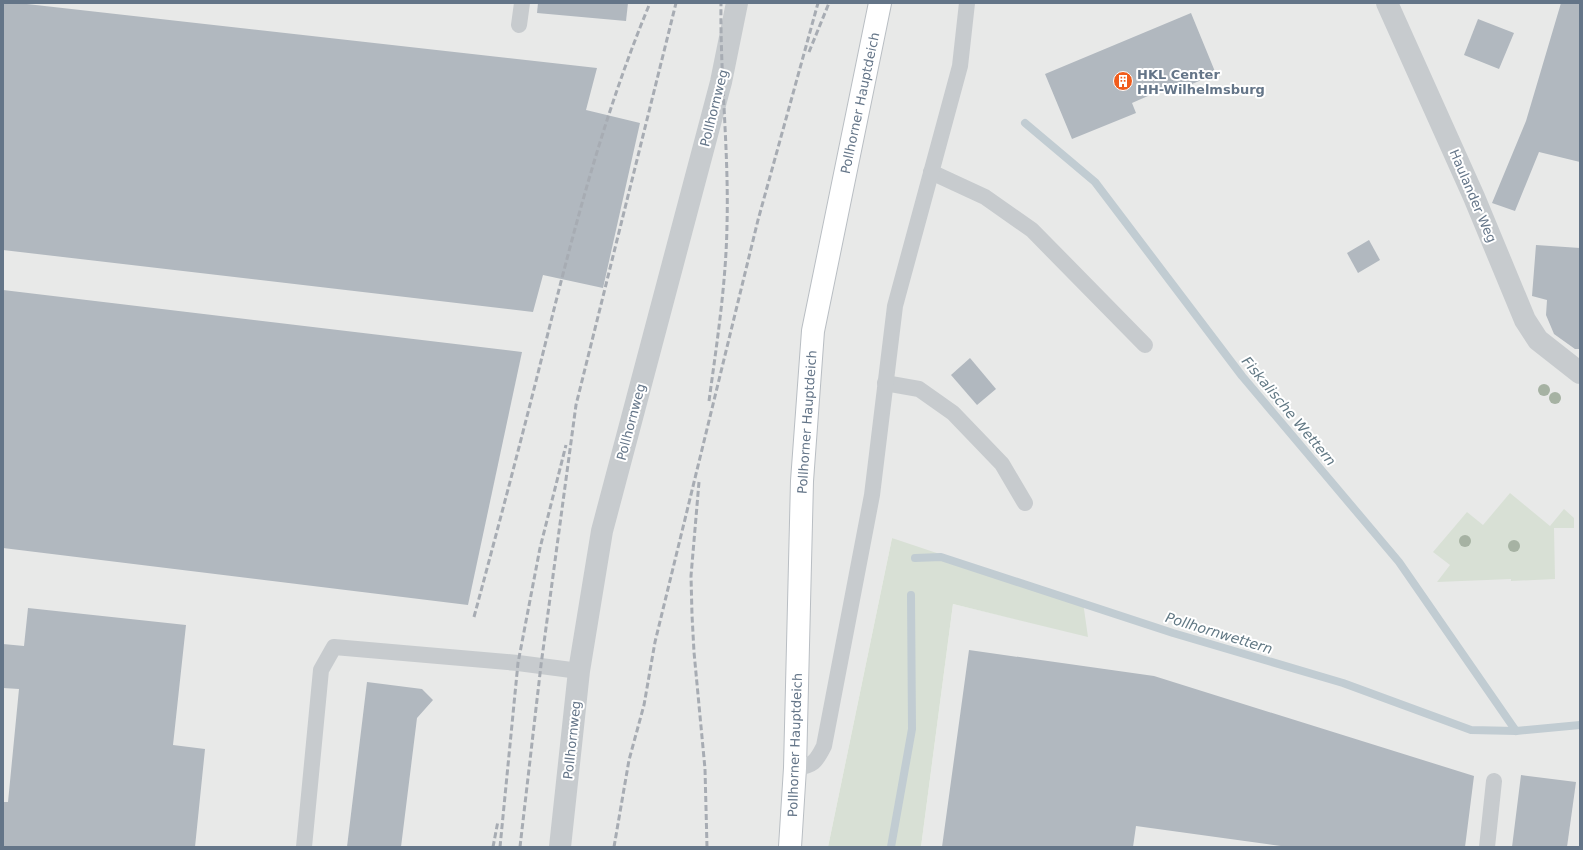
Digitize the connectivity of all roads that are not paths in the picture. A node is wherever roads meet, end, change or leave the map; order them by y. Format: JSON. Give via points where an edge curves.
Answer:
{"nodes":[{"id":1,"x":522,"y":3,"type":"edge"},
{"id":2,"x":737,"y":3,"type":"edge"},
{"id":3,"x":880,"y":3,"type":"edge"},
{"id":4,"x":967,"y":3,"type":"edge"},
{"id":5,"x":1387,"y":3,"type":"edge"},
{"id":6,"x":519,"y":25,"type":"dead end"},
{"id":7,"x":931,"y":172,"type":"junction"},
{"id":8,"x":1145,"y":345,"type":"dead end"},
{"id":9,"x":1580,"y":373,"type":"edge"},
{"id":10,"x":885,"y":383,"type":"junction"},
{"id":11,"x":1025,"y":504,"type":"dead end"},
{"id":12,"x":579,"y":671,"type":"junction"},
{"id":13,"x":795,"y":768,"type":"junction"},
{"id":14,"x":1494,"y":781,"type":"dead end"},
{"id":15,"x":304,"y":847,"type":"edge"},
{"id":16,"x":560,"y":847,"type":"edge"},
{"id":17,"x":790,"y":847,"type":"edge"},
{"id":18,"x":1487,"y":847,"type":"edge"}],
"edges":[{"from":1,"to":6,"type":"lane"},
{"from":2,"to":12,"type":"street","name":"Pollhornweg","via":[[721,82],[602,531]]},
{"from":3,"to":13,"type":"main road","name":"Pollhorner Hauptdeich","via":[[813,330],[802,481]]},
{"from":4,"to":7,"type":"lane","via":[[960,66]]},
{"from":5,"to":9,"type":"street","name":"Haulander Weg","via":[[1474,197],[1525,320],[1538,340]]},
{"from":7,"to":8,"type":"lane","via":[[985,196],[1032,230]]},
{"from":7,"to":10,"type":"lane","via":[[895,306]]},
{"from":10,"to":11,"type":"lane","via":[[919,389],[953,413],[1002,464]]},
{"from":10,"to":13,"type":"lane","via":[[872,495],[824,746],[818,758],[808,767]]},
{"from":12,"to":15,"type":"lane","via":[[518,663],[334,647],[321,670]]},
{"from":12,"to":16,"type":"street","name":"Pollhornweg"},
{"from":13,"to":17,"type":"main road","name":"Pollhorner Hauptdeich"},
{"from":14,"to":18,"type":"lane"}]}
